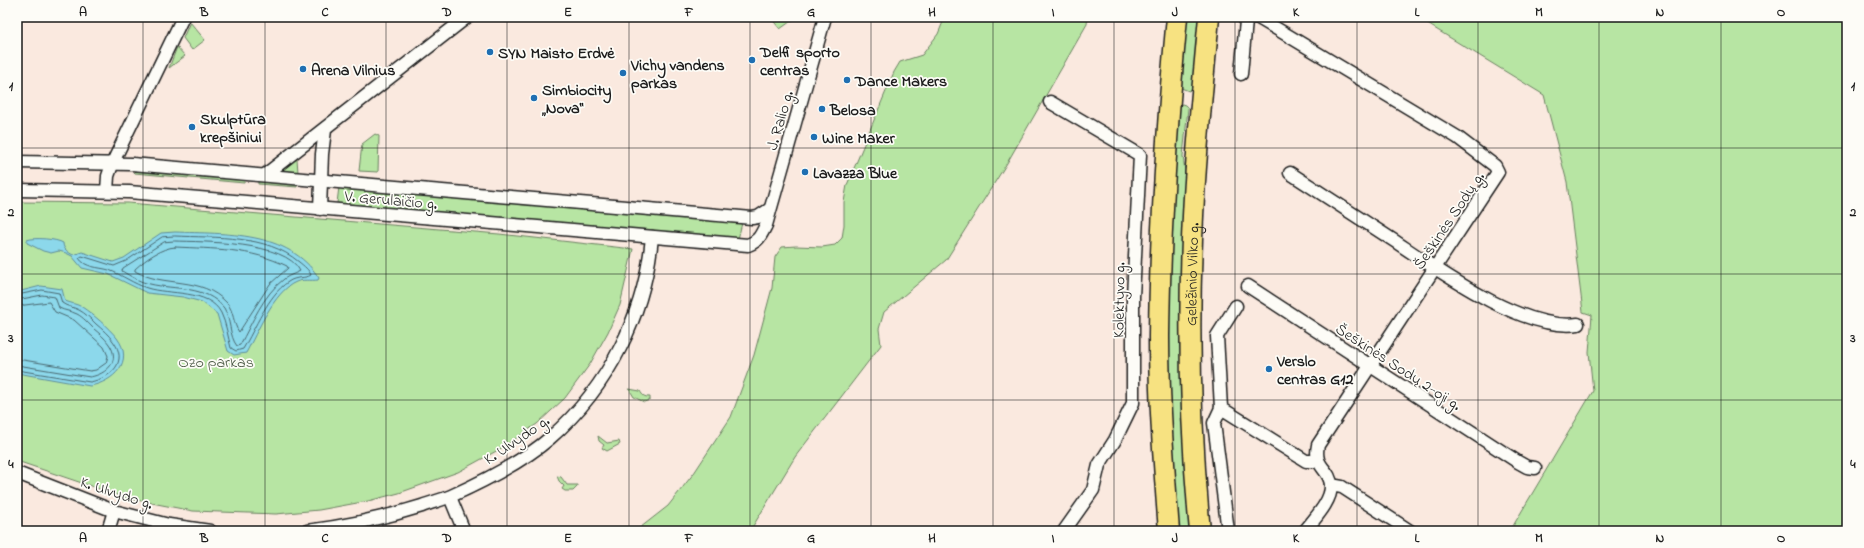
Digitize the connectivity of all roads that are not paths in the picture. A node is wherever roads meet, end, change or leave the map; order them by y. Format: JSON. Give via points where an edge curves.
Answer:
{"nodes":[{"id":1,"x":183,"y":17,"type":"edge"},
{"id":2,"x":467,"y":17,"type":"edge"},
{"id":3,"x":825,"y":17,"type":"edge"},
{"id":4,"x":1164,"y":17,"type":"edge"},
{"id":5,"x":1177,"y":17,"type":"edge"},
{"id":6,"x":1209,"y":17,"type":"edge"},
{"id":7,"x":1256,"y":17,"type":"edge"},
{"id":8,"x":1241,"y":74,"type":"dead end"},
{"id":9,"x":1169,"y":100,"type":"junction"},
{"id":10,"x":1050,"y":102,"type":"dead end"},
{"id":11,"x":1200,"y":110,"type":"junction"},
{"id":12,"x":325,"y":130,"type":"junction"},
{"id":13,"x":17,"y":162,"type":"edge"},
{"id":14,"x":113,"y":162,"type":"junction"},
{"id":15,"x":1290,"y":173,"type":"dead end"},
{"id":16,"x":265,"y":175,"type":"junction"},
{"id":17,"x":322,"y":180,"type":"junction"},
{"id":18,"x":17,"y":190,"type":"edge"},
{"id":19,"x":107,"y":191,"type":"junction"},
{"id":20,"x":320,"y":208,"type":"junction"},
{"id":21,"x":770,"y":209,"type":"junction"},
{"id":22,"x":752,"y":218,"type":"junction"},
{"id":23,"x":652,"y":237,"type":"junction"},
{"id":24,"x":760,"y":238,"type":"junction"},
{"id":25,"x":1435,"y":268,"type":"junction"},
{"id":26,"x":1248,"y":286,"type":"dead end"},
{"id":27,"x":1236,"y":306,"type":"dead end"},
{"id":28,"x":1578,"y":324,"type":"dead end"},
{"id":29,"x":1370,"y":365,"type":"junction"},
{"id":30,"x":1221,"y":408,"type":"junction"},
{"id":31,"x":1318,"y":461,"type":"junction"},
{"id":32,"x":1535,"y":468,"type":"dead end"},
{"id":33,"x":17,"y":473,"type":"edge"},
{"id":34,"x":1331,"y":485,"type":"junction"},
{"id":35,"x":450,"y":497,"type":"junction"},
{"id":36,"x":114,"y":511,"type":"junction"},
{"id":37,"x":108,"y":531,"type":"edge"},
{"id":38,"x":210,"y":531,"type":"edge"},
{"id":39,"x":307,"y":531,"type":"edge"},
{"id":40,"x":464,"y":531,"type":"edge"},
{"id":41,"x":1064,"y":531,"type":"edge"},
{"id":42,"x":1169,"y":531,"type":"edge"},
{"id":43,"x":1200,"y":531,"type":"edge"},
{"id":44,"x":1228,"y":531,"type":"edge"},
{"id":45,"x":1305,"y":531,"type":"edge"},
{"id":46,"x":1410,"y":531,"type":"edge"}],
"edges":[{"from":1,"to":14,"type":"street"},
{"from":2,"to":12,"type":"street"},
{"from":3,"to":21,"type":"street","name":"J. Ralio g."},
{"from":4,"to":9,"type":"highway"},
{"from":5,"to":9,"type":"highway","name":"Geležinio Vilko g."},
{"from":6,"to":11,"type":"highway","name":"Geležinio Vilko g."},
{"from":7,"to":8,"type":"street","name":"Šeškinės Sodų g.","via":[[1246,21]]},
{"from":7,"to":25,"type":"street","name":"Šeškinės Sodų g.","via":[[1457,137],[1498,168],[1497,176]]},
{"from":9,"to":11,"type":"highway","via":[[1185,96],[1196,102]]},
{"from":9,"to":42,"type":"highway","name":"Geležinio Vilko g.","via":[[1161,237],[1159,338]]},
{"from":10,"to":41,"type":"street","name":"Kolektyvo g.","via":[[1140,155],[1133,297],[1133,403],[1099,465],[1093,490]]},
{"from":11,"to":43,"type":"highway","name":"Geležinio Vilko g.","via":[[1190,312],[1194,469]]},
{"from":12,"to":16,"type":"street"},
{"from":12,"to":17,"type":"street"},
{"from":13,"to":14,"type":"street","name":"V. Gerulaičio g."},
{"from":14,"to":16,"type":"street","name":"V. Gerulaičio g."},
{"from":14,"to":19,"type":"street","via":[[108,176]]},
{"from":15,"to":25,"type":"street"},
{"from":16,"to":17,"type":"street","name":"V. Gerulaičio g."},
{"from":17,"to":20,"type":"street"},
{"from":17,"to":22,"type":"street","name":"V. Gerulaičio g."},
{"from":18,"to":19,"type":"street","name":"V. Gerulaičio g."},
{"from":19,"to":20,"type":"street","name":"V. Gerulaičio g."},
{"from":20,"to":23,"type":"street","name":"V. Gerulaičio g."},
{"from":21,"to":22,"type":"street"},
{"from":21,"to":24,"type":"street"},
{"from":22,"to":24,"type":"street","via":[[757,224]]},
{"from":23,"to":24,"type":"street","name":"V. Gerulaičio g.","via":[[740,245],[756,243]]},
{"from":23,"to":35,"type":"street","name":"K. Ulvydo g.","via":[[643,292],[630,329],[598,385],[574,415],[549,439],[520,459]]},
{"from":25,"to":28,"type":"street","via":[[1516,313],[1560,325]]},
{"from":25,"to":29,"type":"street","name":"Šeškinės Sodų g."},
{"from":26,"to":29,"type":"street","name":"Šeškinės Sodų 2-oji g."},
{"from":27,"to":30,"type":"street","via":[[1217,336]]},
{"from":29,"to":31,"type":"street","name":"Šeškinės Sodų g.","via":[[1318,445]]},
{"from":29,"to":32,"type":"street","name":"Šeškinės Sodų 2-oji g.","via":[[1518,462]]},
{"from":30,"to":31,"type":"street","via":[[1306,461]]},
{"from":30,"to":44,"type":"street","via":[[1214,423]]},
{"from":31,"to":34,"type":"street"},
{"from":33,"to":36,"type":"street","name":"K. Ulvydo g."},
{"from":34,"to":45,"type":"street","via":[[1324,503]]},
{"from":34,"to":46,"type":"street","via":[[1342,487]]},
{"from":35,"to":39,"type":"street","name":"K. Ulvydo g.","via":[[393,515]]},
{"from":35,"to":40,"type":"street"},
{"from":36,"to":37,"type":"street"},
{"from":36,"to":38,"type":"street","name":"K. Ulvydo g.","via":[[169,525]]}]}
